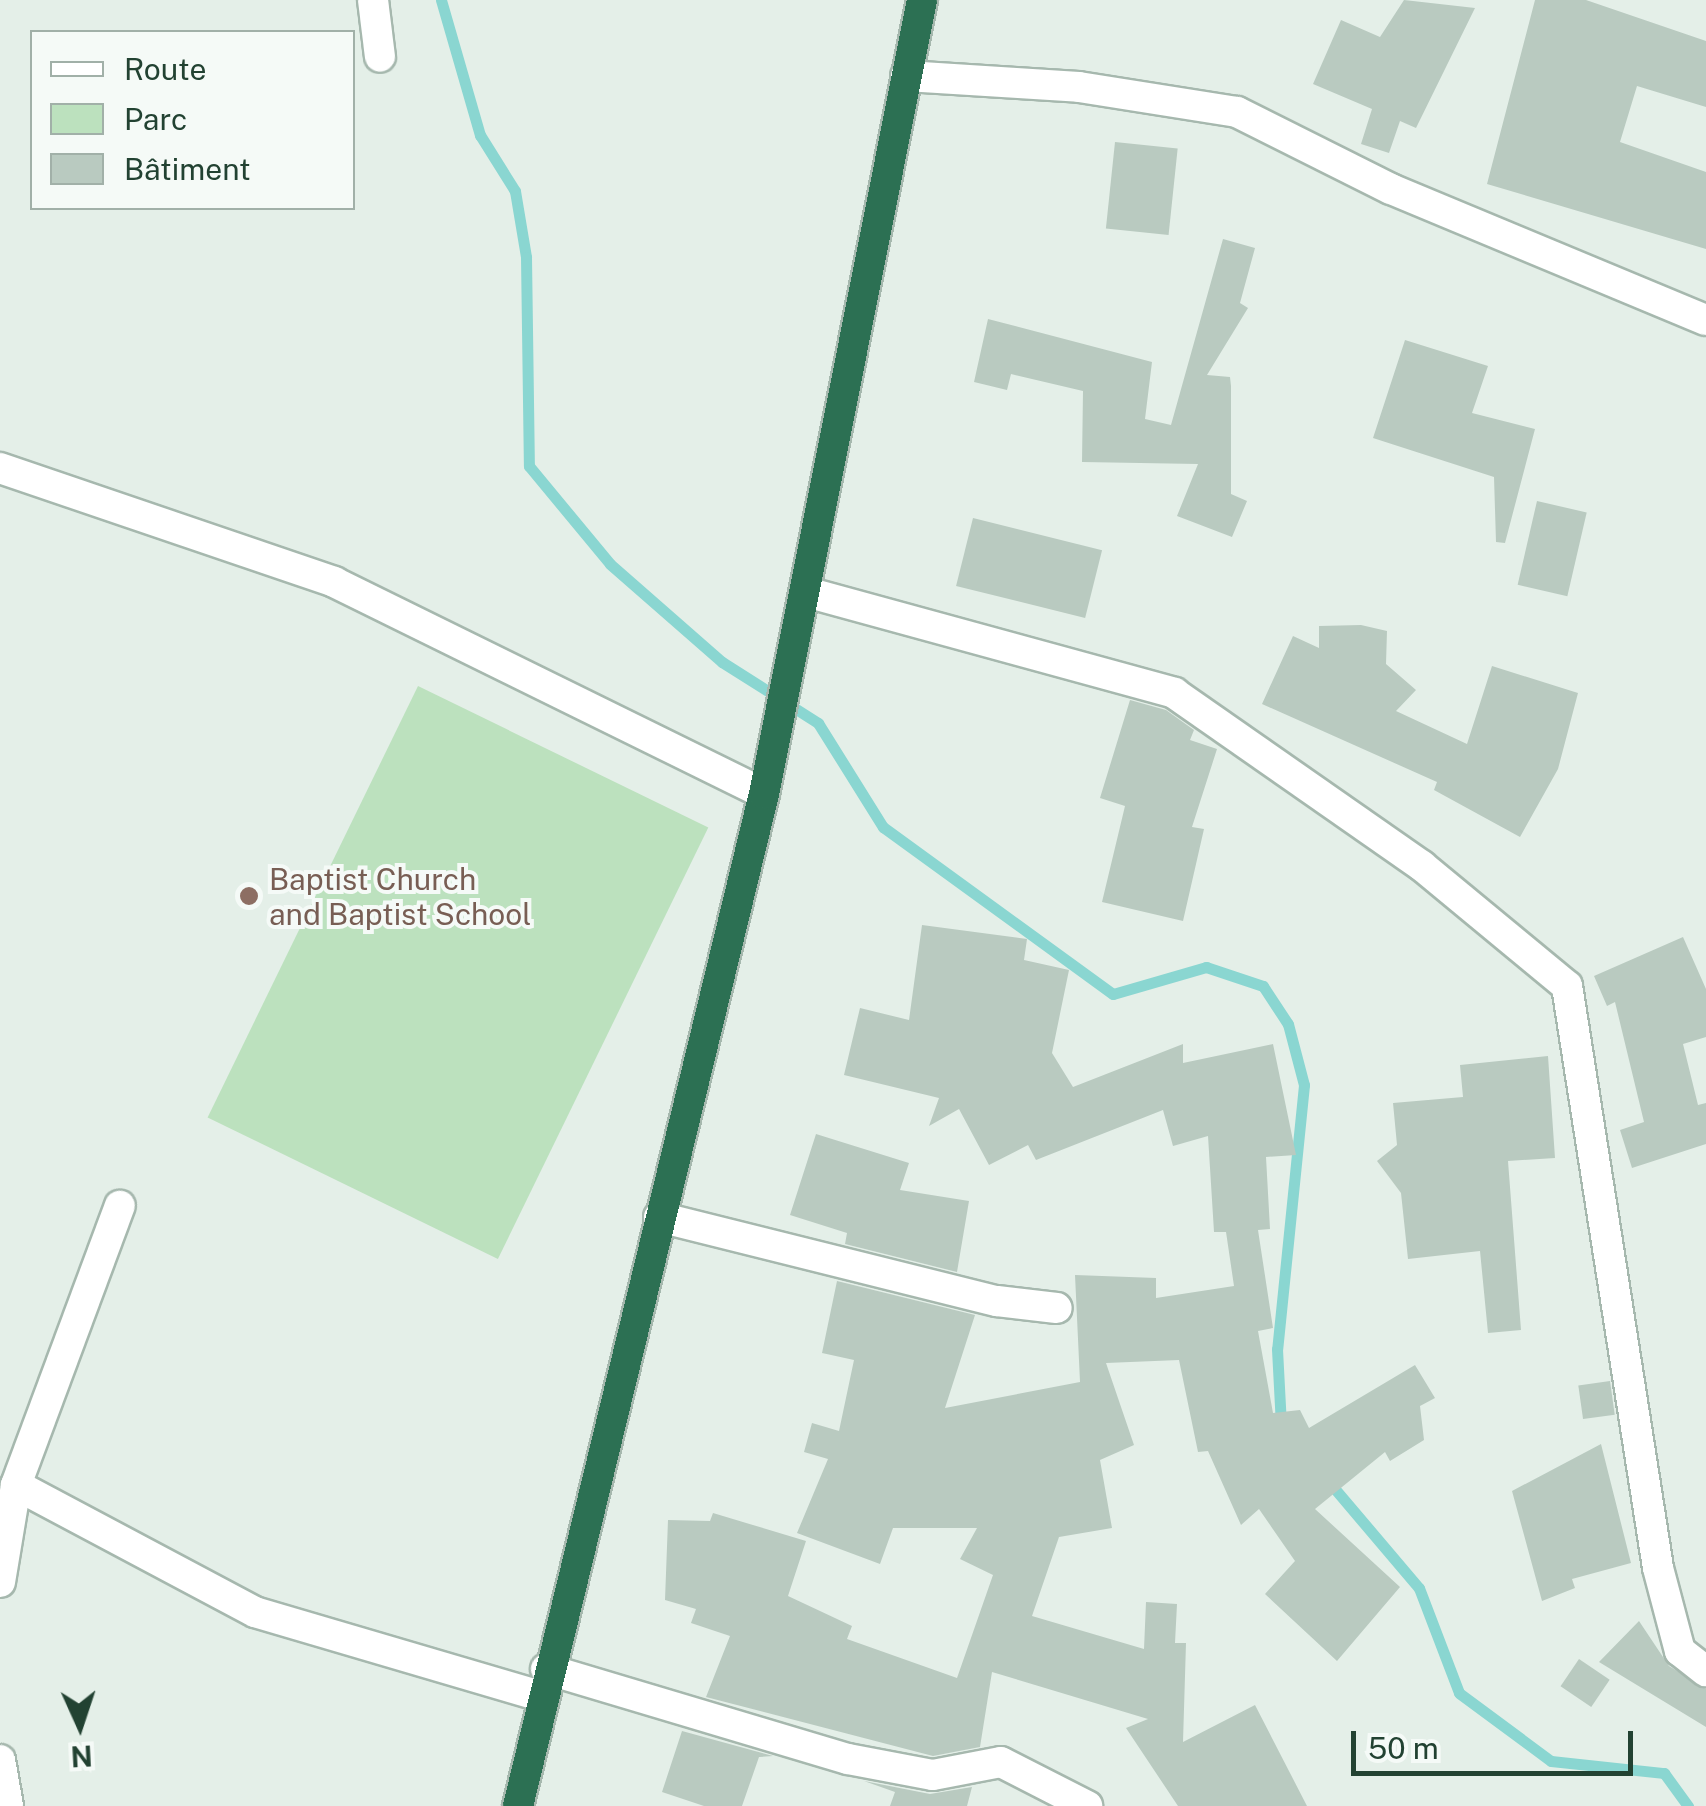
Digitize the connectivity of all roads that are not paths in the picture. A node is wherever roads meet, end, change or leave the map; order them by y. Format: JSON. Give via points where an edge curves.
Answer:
{"nodes":[{"id":1,"x":373,"y":0,"type":"edge"},
{"id":2,"x":922,"y":0,"type":"edge"},
{"id":3,"x":380,"y":57,"type":"dead end"},
{"id":4,"x":906,"y":76,"type":"junction"},
{"id":5,"x":1706,"y":320,"type":"edge"},
{"id":6,"x":0,"y":468,"type":"edge"},
{"id":7,"x":806,"y":592,"type":"junction"},
{"id":8,"x":764,"y":794,"type":"junction"},
{"id":9,"x":120,"y":1206,"type":"dead end"},
{"id":10,"x":659,"y":1217,"type":"junction"},
{"id":11,"x":1057,"y":1308,"type":"dead end"},
{"id":12,"x":16,"y":1485,"type":"junction"},
{"id":13,"x":0,"y":1582,"type":"edge"},
{"id":14,"x":1706,"y":1671,"type":"edge"},
{"id":15,"x":543,"y":1682,"type":"junction"},
{"id":16,"x":0,"y":1760,"type":"edge"},
{"id":17,"x":8,"y":1806,"type":"edge"},
{"id":18,"x":518,"y":1806,"type":"edge"},
{"id":19,"x":1087,"y":1806,"type":"edge"}],
"edges":[{"from":1,"to":3,"type":"street"},
{"from":2,"to":4,"type":"highway"},
{"from":4,"to":5,"type":"street","via":[[1079,87],[1238,112],[1390,189]]},
{"from":4,"to":7,"type":"highway"},
{"from":6,"to":8,"type":"street","via":[[334,582]]},
{"from":7,"to":8,"type":"highway"},
{"from":7,"to":14,"type":"street","via":[[1174,693],[1422,866],[1567,986],[1658,1568],[1680,1651]]},
{"from":8,"to":10,"type":"highway"},
{"from":9,"to":12,"type":"street"},
{"from":10,"to":11,"type":"street","via":[[997,1302]]},
{"from":10,"to":15,"type":"highway"},
{"from":12,"to":13,"type":"street"},
{"from":12,"to":15,"type":"street","via":[[255,1612]]},
{"from":15,"to":18,"type":"highway"},
{"from":15,"to":19,"type":"street","via":[[933,1775],[1001,1762]]},
{"from":16,"to":17,"type":"street"}]}
